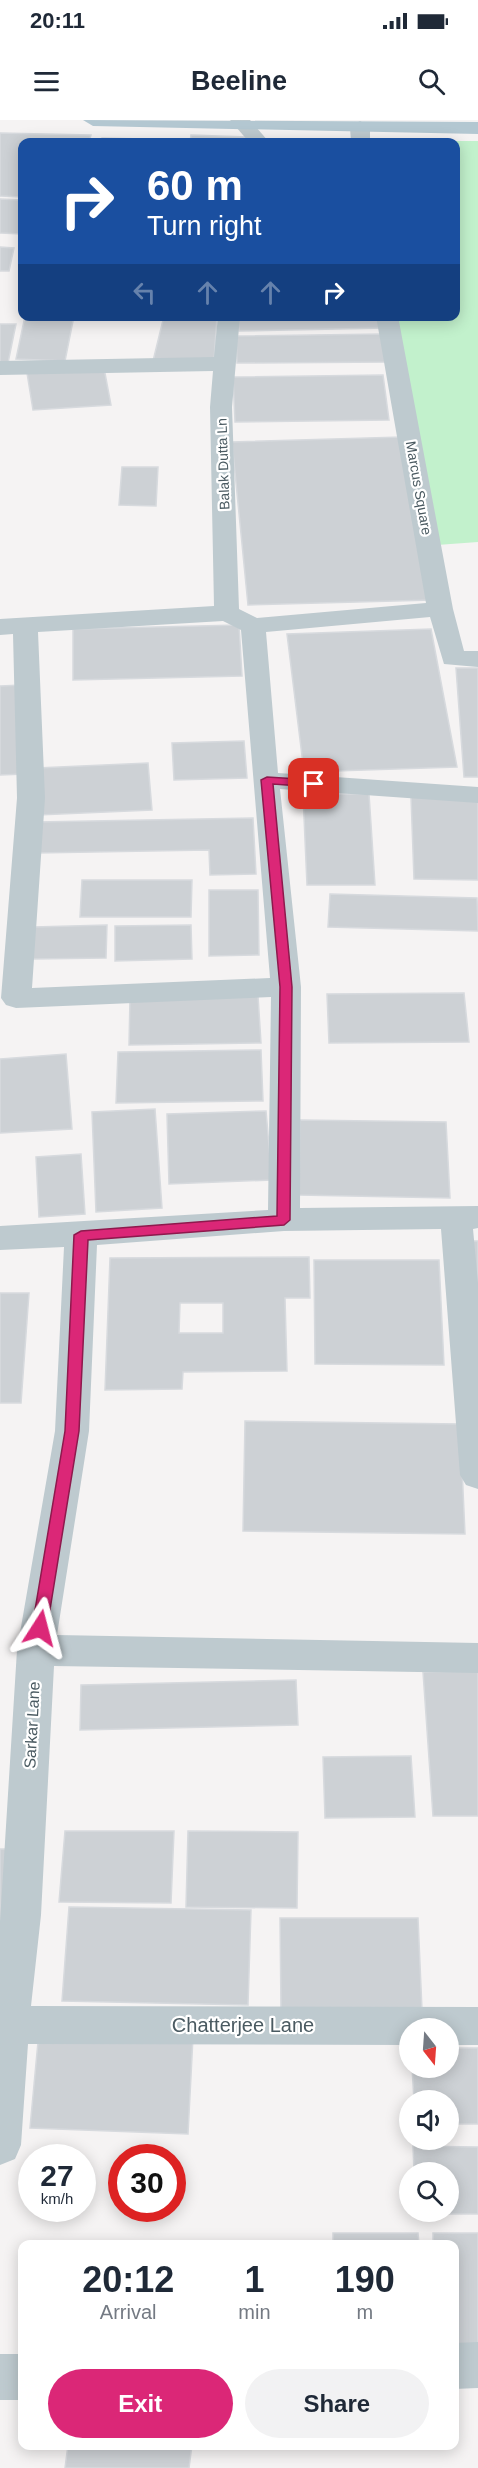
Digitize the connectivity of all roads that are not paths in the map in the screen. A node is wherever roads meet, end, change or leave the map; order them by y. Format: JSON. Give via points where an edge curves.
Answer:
{"nodes":[{"id":1,"x":93,"y":120,"type":"edge"},
{"id":2,"x":240,"y":121,"type":"edge"},
{"id":3,"x":408,"y":124,"type":"edge"},
{"id":4,"x":478,"y":128,"type":"edge"},
{"id":5,"x":360,"y":135,"type":"edge"},
{"id":6,"x":255,"y":138,"type":"edge"},
{"id":7,"x":228,"y":321,"type":"edge"},
{"id":8,"x":388,"y":321,"type":"edge"},
{"id":9,"x":224,"y":364,"type":"junction"},
{"id":10,"x":0,"y":368,"type":"edge"},
{"id":11,"x":440,"y":609,"type":"junction"},
{"id":12,"x":227,"y":613,"type":"junction"},
{"id":13,"x":253,"y":626,"type":"junction"},
{"id":14,"x":12,"y":627,"type":"edge"},
{"id":15,"x":466,"y":659,"type":"edge"},
{"id":16,"x":267,"y":780,"type":"junction"},
{"id":17,"x":478,"y":795,"type":"edge"},
{"id":18,"x":286,"y":987,"type":"junction"},
{"id":19,"x":467,"y":1217,"type":"edge"},
{"id":20,"x":284,"y":1220,"type":"junction"},
{"id":21,"x":81,"y":1235,"type":"junction"},
{"id":22,"x":0,"y":1238,"type":"edge"},
{"id":23,"x":478,"y":1475,"type":"edge"},
{"id":24,"x":36,"y":1650,"type":"junction"},
{"id":25,"x":478,"y":1658,"type":"edge"},
{"id":26,"x":8,"y":2025,"type":"junction"},
{"id":27,"x":478,"y":2026,"type":"edge"},
{"id":28,"x":0,"y":2145,"type":"edge"},
{"id":29,"x":478,"y":2365,"type":"edge"},
{"id":30,"x":459,"y":2366,"type":"edge"},
{"id":31,"x":0,"y":2377,"type":"edge"},
{"id":32,"x":18,"y":2377,"type":"edge"}],
"edges":[{"from":1,"to":2,"type":"main road"},
{"from":2,"to":5,"type":"main road"},
{"from":2,"to":6,"type":"street"},
{"from":3,"to":4,"type":"main road"},
{"from":3,"to":5,"type":"main road"},
{"from":7,"to":9,"type":"street","name":"Balak Dutta Ln"},
{"from":8,"to":11,"type":"street","name":"Marcus Square"},
{"from":9,"to":10,"type":"street"},
{"from":9,"to":12,"type":"street","name":"Balak Dutta Ln","via":[[221,407]]},
{"from":11,"to":13,"type":"street"},
{"from":11,"to":15,"type":"street","name":"Marcus Square"},
{"from":12,"to":13,"type":"street"},
{"from":12,"to":14,"type":"street"},
{"from":13,"to":16,"type":"street"},
{"from":14,"to":18,"type":"street","via":[[31,798],[16,998]]},
{"from":16,"to":17,"type":"street"},
{"from":16,"to":18,"type":"street"},
{"from":18,"to":20,"type":"street"},
{"from":19,"to":20,"type":"street"},
{"from":19,"to":23,"type":"street"},
{"from":20,"to":21,"type":"street"},
{"from":21,"to":22,"type":"street"},
{"from":21,"to":24,"type":"street","name":"Sarkar Lane","via":[[72,1431]]},
{"from":24,"to":25,"type":"street"},
{"from":24,"to":26,"type":"street","name":"Sarkar Lane","via":[[21,1914]]},
{"from":26,"to":27,"type":"street","name":"Chatterjee Lane"},
{"from":26,"to":28,"type":"street","name":"Sarkar Lane"},
{"from":29,"to":30,"type":"street"},
{"from":31,"to":32,"type":"street"}]}
